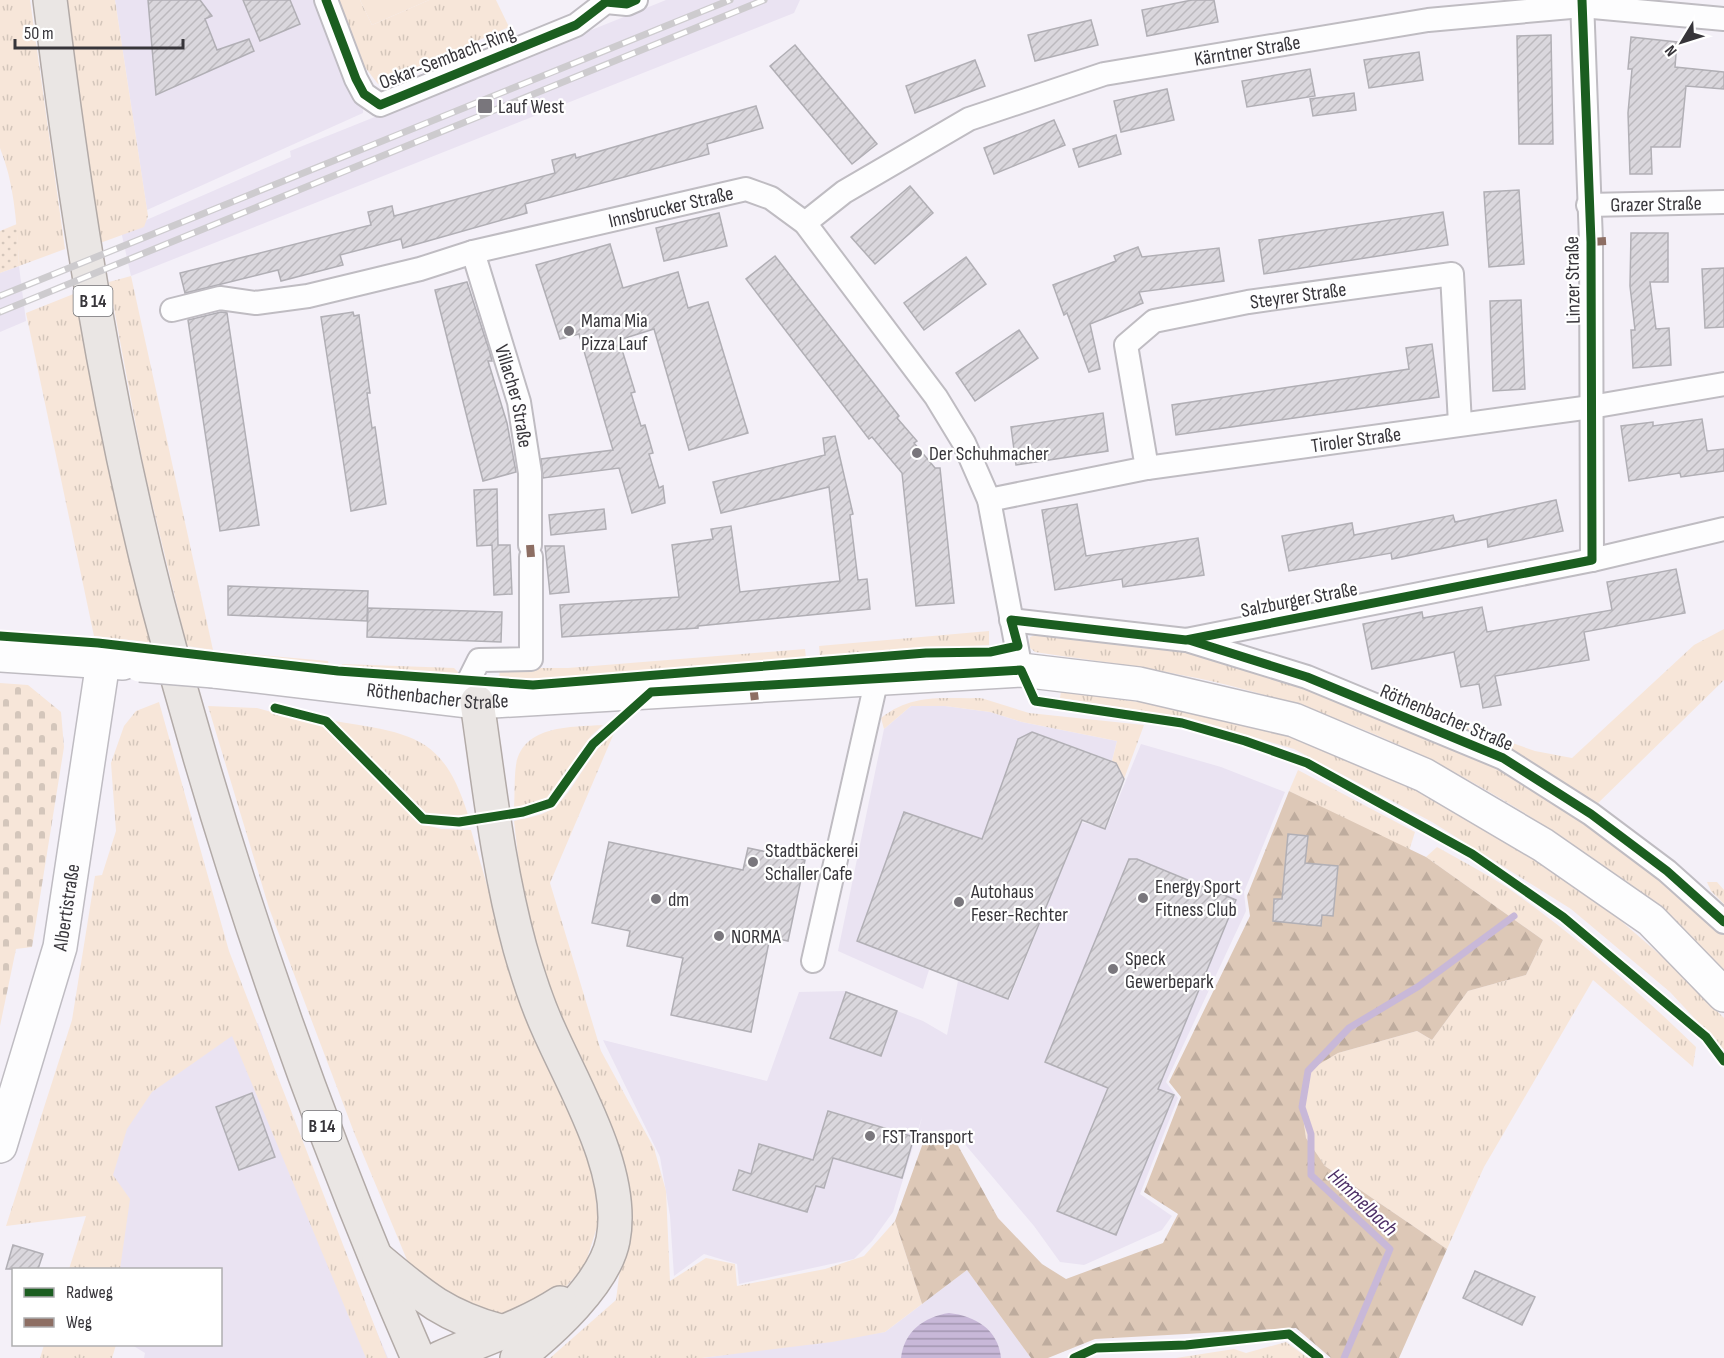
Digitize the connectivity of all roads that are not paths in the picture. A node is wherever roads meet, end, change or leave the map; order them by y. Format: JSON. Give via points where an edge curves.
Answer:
{"nodes":[{"id":1,"x":50,"y":0,"type":"edge"},
{"id":2,"x":326,"y":0,"type":"edge"},
{"id":3,"x":636,"y":0,"type":"edge"},
{"id":4,"x":1582,"y":3,"type":"edge"},
{"id":5,"x":1724,"y":19,"type":"edge"},
{"id":6,"x":1724,"y":202,"type":"edge"},
{"id":7,"x":1588,"y":206,"type":"junction"},
{"id":8,"x":805,"y":223,"type":"junction"},
{"id":9,"x":474,"y":252,"type":"junction"},
{"id":10,"x":172,"y":310,"type":"dead end"},
{"id":11,"x":1724,"y":384,"type":"edge"},
{"id":12,"x":1590,"y":407,"type":"junction"},
{"id":13,"x":1460,"y":424,"type":"junction"},
{"id":14,"x":1147,"y":468,"type":"junction"},
{"id":15,"x":989,"y":500,"type":"junction"},
{"id":16,"x":1724,"y":529,"type":"edge"},
{"id":17,"x":1592,"y":560,"type":"junction"},
{"id":18,"x":1011,"y":620,"type":"junction"},
{"id":19,"x":1186,"y":640,"type":"junction"},
{"id":20,"x":0,"y":655,"type":"edge"},
{"id":21,"x":103,"y":662,"type":"junction"},
{"id":22,"x":1021,"y":670,"type":"junction"},
{"id":23,"x":877,"y":678,"type":"junction"},
{"id":24,"x":468,"y":701,"type":"junction"},
{"id":25,"x":1724,"y":922,"type":"edge"},
{"id":26,"x":813,"y":961,"type":"dead end"},
{"id":27,"x":1724,"y":995,"type":"edge"},
{"id":28,"x":0,"y":1146,"type":"edge"},
{"id":29,"x":373,"y":1254,"type":"junction"},
{"id":30,"x":590,"y":1284,"type":"junction"},
{"id":31,"x":500,"y":1331,"type":"junction"},
{"id":32,"x":418,"y":1358,"type":"edge"},
{"id":33,"x":440,"y":1358,"type":"edge"},
{"id":34,"x":517,"y":1358,"type":"edge"}],
"edges":[{"from":1,"to":29,"type":"main road","number":"B 14","via":[[93,301],[156,598],[210,796],[274,996]]},
{"from":2,"to":3,"type":"street","name":"Oskar-Sembach-Ring","via":[[356,79],[364,94],[380,105],[576,25],[606,2],[627,4]]},
{"from":4,"to":5,"type":"street","name":"Kärntner Straße"},
{"from":4,"to":7,"type":"street","name":"Linzer Straße"},
{"from":4,"to":8,"type":"street","name":"Kärntner Straße","via":[[1428,20],[1104,74],[969,119],[844,192]]},
{"from":6,"to":7,"type":"street","name":"Grazer Straße"},
{"from":7,"to":12,"type":"street","name":"Linzer Straße"},
{"from":8,"to":9,"type":"street","name":"Innsbrucker Straße","via":[[771,198],[746,189]]},
{"from":8,"to":15,"type":"street","name":"Innsbrucker Straße","via":[[936,397],[964,443]]},
{"from":9,"to":10,"type":"street","name":"Innsbrucker Straße","via":[[308,296],[256,303],[220,298]]},
{"from":9,"to":24,"type":"street","name":"Villacher Straße","via":[[519,402],[530,473],[531,659],[478,660]]},
{"from":11,"to":12,"type":"street","name":"Tiroler Straße"},
{"from":12,"to":13,"type":"street","name":"Tiroler Straße"},
{"from":12,"to":17,"type":"street","name":"Linzer Straße"},
{"from":13,"to":14,"type":"street","name":"Tiroler Straße"},
{"from":13,"to":14,"type":"street","name":"Steyrer Straße","via":[[1452,274],[1248,302],[1154,321],[1126,345]]},
{"from":14,"to":15,"type":"street","name":"Tiroler Straße"},
{"from":15,"to":18,"type":"street","name":"Innsbrucker Straße"},
{"from":16,"to":17,"type":"street","name":"Salzburger Straße"},
{"from":17,"to":19,"type":"street","name":"Salzburger Straße"},
{"from":18,"to":19,"type":"street","name":"Salzburger Straße"},
{"from":18,"to":22,"type":"street","name":"Innsbrucker Straße"},
{"from":19,"to":25,"type":"street","name":"Röthenbacher Straße","via":[[1307,677],[1503,758],[1591,814],[1667,871]]},
{"from":20,"to":21,"type":"main road","name":"Röthenbacher Straße"},
{"from":21,"to":24,"type":"main road","name":"Röthenbacher Straße","bridge":true},
{"from":21,"to":28,"type":"main road","name":"Albertistraße","via":[[60,947]]},
{"from":22,"to":23,"type":"main road","name":"Röthenbacher Straße"},
{"from":22,"to":27,"type":"main road","name":"Röthenbacher Straße","via":[[1139,684],[1294,720],[1424,775],[1543,845],[1651,920]]},
{"from":23,"to":24,"type":"main road","name":"Röthenbacher Straße"},
{"from":23,"to":26,"type":"street"},
{"from":24,"to":30,"type":"main road","via":[[520,947],[548,1028],[602,1147],[611,1186],[613,1241]]},
{"from":29,"to":31,"type":"main road","via":[[449,1314]]},
{"from":29,"to":32,"type":"main road","number":"B 14"},
{"from":30,"to":31,"type":"main road","via":[[530,1322]]},
{"from":30,"to":34,"type":"main road","via":[[566,1317]]},
{"from":31,"to":33,"type":"main road"}]}
